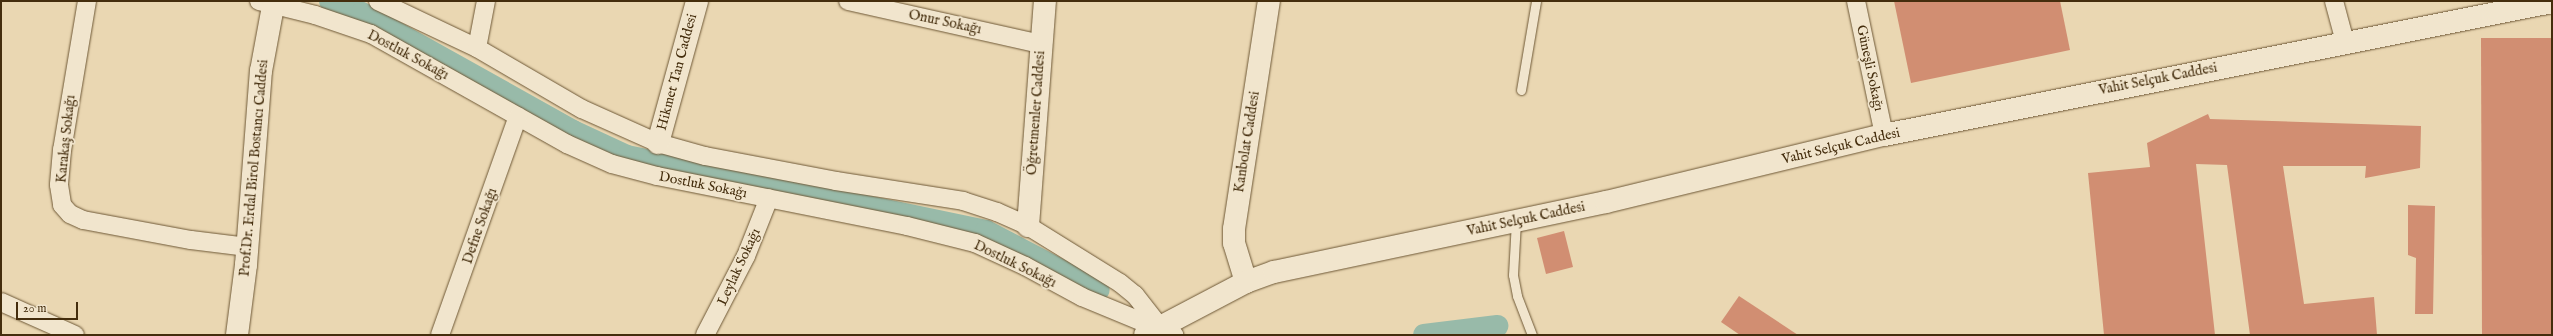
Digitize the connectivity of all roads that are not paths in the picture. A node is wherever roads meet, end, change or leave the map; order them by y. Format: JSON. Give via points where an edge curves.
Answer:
{"nodes":[{"id":1,"x":87,"y":1,"type":"edge"},
{"id":2,"x":378,"y":1,"type":"edge"},
{"id":3,"x":486,"y":1,"type":"edge"},
{"id":4,"x":697,"y":1,"type":"edge"},
{"id":5,"x":848,"y":1,"type":"edge"},
{"id":6,"x":1045,"y":1,"type":"edge"},
{"id":7,"x":1269,"y":1,"type":"edge"},
{"id":8,"x":1536,"y":1,"type":"edge"},
{"id":9,"x":1856,"y":1,"type":"edge"},
{"id":10,"x":2334,"y":1,"type":"edge"},
{"id":11,"x":269,"y":2,"type":"edge"},
{"id":12,"x":2552,"y":2,"type":"edge"},
{"id":13,"x":2345,"y":42,"type":"junction"},
{"id":14,"x":1041,"y":44,"type":"junction"},
{"id":15,"x":477,"y":48,"type":"junction"},
{"id":16,"x":1521,"y":90,"type":"dead end"},
{"id":17,"x":518,"y":116,"type":"junction"},
{"id":18,"x":1884,"y":135,"type":"junction"},
{"id":19,"x":658,"y":143,"type":"junction"},
{"id":20,"x":769,"y":198,"type":"junction"},
{"id":21,"x":1516,"y":221,"type":"junction"},
{"id":22,"x":1028,"y":226,"type":"junction"},
{"id":23,"x":248,"y":247,"type":"junction"},
{"id":24,"x":1246,"y":282,"type":"junction"},
{"id":25,"x":1,"y":302,"type":"edge"},
{"id":26,"x":1160,"y":332,"type":"edge"},
{"id":27,"x":75,"y":335,"type":"edge"},
{"id":28,"x":238,"y":335,"type":"edge"},
{"id":29,"x":440,"y":335,"type":"edge"},
{"id":30,"x":705,"y":335,"type":"edge"},
{"id":31,"x":1532,"y":335,"type":"edge"}],
"edges":[{"from":1,"to":23,"type":"street","name":"Karakaş Sokağı","via":[[62,150],[59,185],[62,205],[70,214],[83,220],[192,240]]},
{"from":2,"to":15,"type":"street","name":"Dostluk Sokağı"},
{"from":3,"to":15,"type":"street"},
{"from":4,"to":19,"type":"street","name":"Hikmet Tan Caddesi"},
{"from":5,"to":14,"type":"street","name":"Onur Sokağı"},
{"from":6,"to":14,"type":"street","name":"Öğretmenler Caddesi"},
{"from":7,"to":24,"type":"street","name":"Kanbolat Caddesi","via":[[1234,230],[1234,243]]},
{"from":8,"to":16,"type":"lane"},
{"from":9,"to":18,"type":"street","name":"Güneşli Sokağı"},
{"from":10,"to":13,"type":"street"},
{"from":11,"to":17,"type":"street","name":"Dostluk Sokağı","via":[[371,34]]},
{"from":11,"to":23,"type":"street","name":"Prof.Dr. Erdal Birol Bostancı Caddesi"},
{"from":12,"to":13,"type":"street","name":"Vahit Selçuk Caddesi"},
{"from":13,"to":18,"type":"street","name":"Vahit Selçuk Caddesi"},
{"from":14,"to":22,"type":"street","name":"Öğretmenler Caddesi"},
{"from":15,"to":19,"type":"street","name":"Dostluk Sokağı","via":[[582,109]]},
{"from":17,"to":20,"type":"street","name":"Dostluk Sokağı","via":[[567,144],[612,164],[657,176]]},
{"from":17,"to":29,"type":"street","name":"Defne Sokağı"},
{"from":18,"to":21,"type":"street","name":"Vahit Selçuk Caddesi"},
{"from":19,"to":22,"type":"street","name":"Dostluk Sokağı","via":[[705,156],[836,181],[963,201]]},
{"from":20,"to":26,"type":"street","name":"Dostluk Sokağı","via":[[975,243],[1082,297]]},
{"from":20,"to":30,"type":"street","name":"Leylak Sokağı","via":[[746,256]]},
{"from":21,"to":24,"type":"street","name":"Vahit Selçuk Caddesi","via":[[1274,272]]},
{"from":21,"to":31,"type":"lane","via":[[1513,275],[1517,296]]},
{"from":22,"to":26,"type":"street","name":"Dostluk Sokağı","via":[[1135,295]]},
{"from":23,"to":28,"type":"street","name":"Prof.Dr. Erdal Birol Bostancı Caddesi"},
{"from":24,"to":26,"type":"street","name":"Vahit Selçuk Caddesi"},
{"from":25,"to":27,"type":"street"}]}
